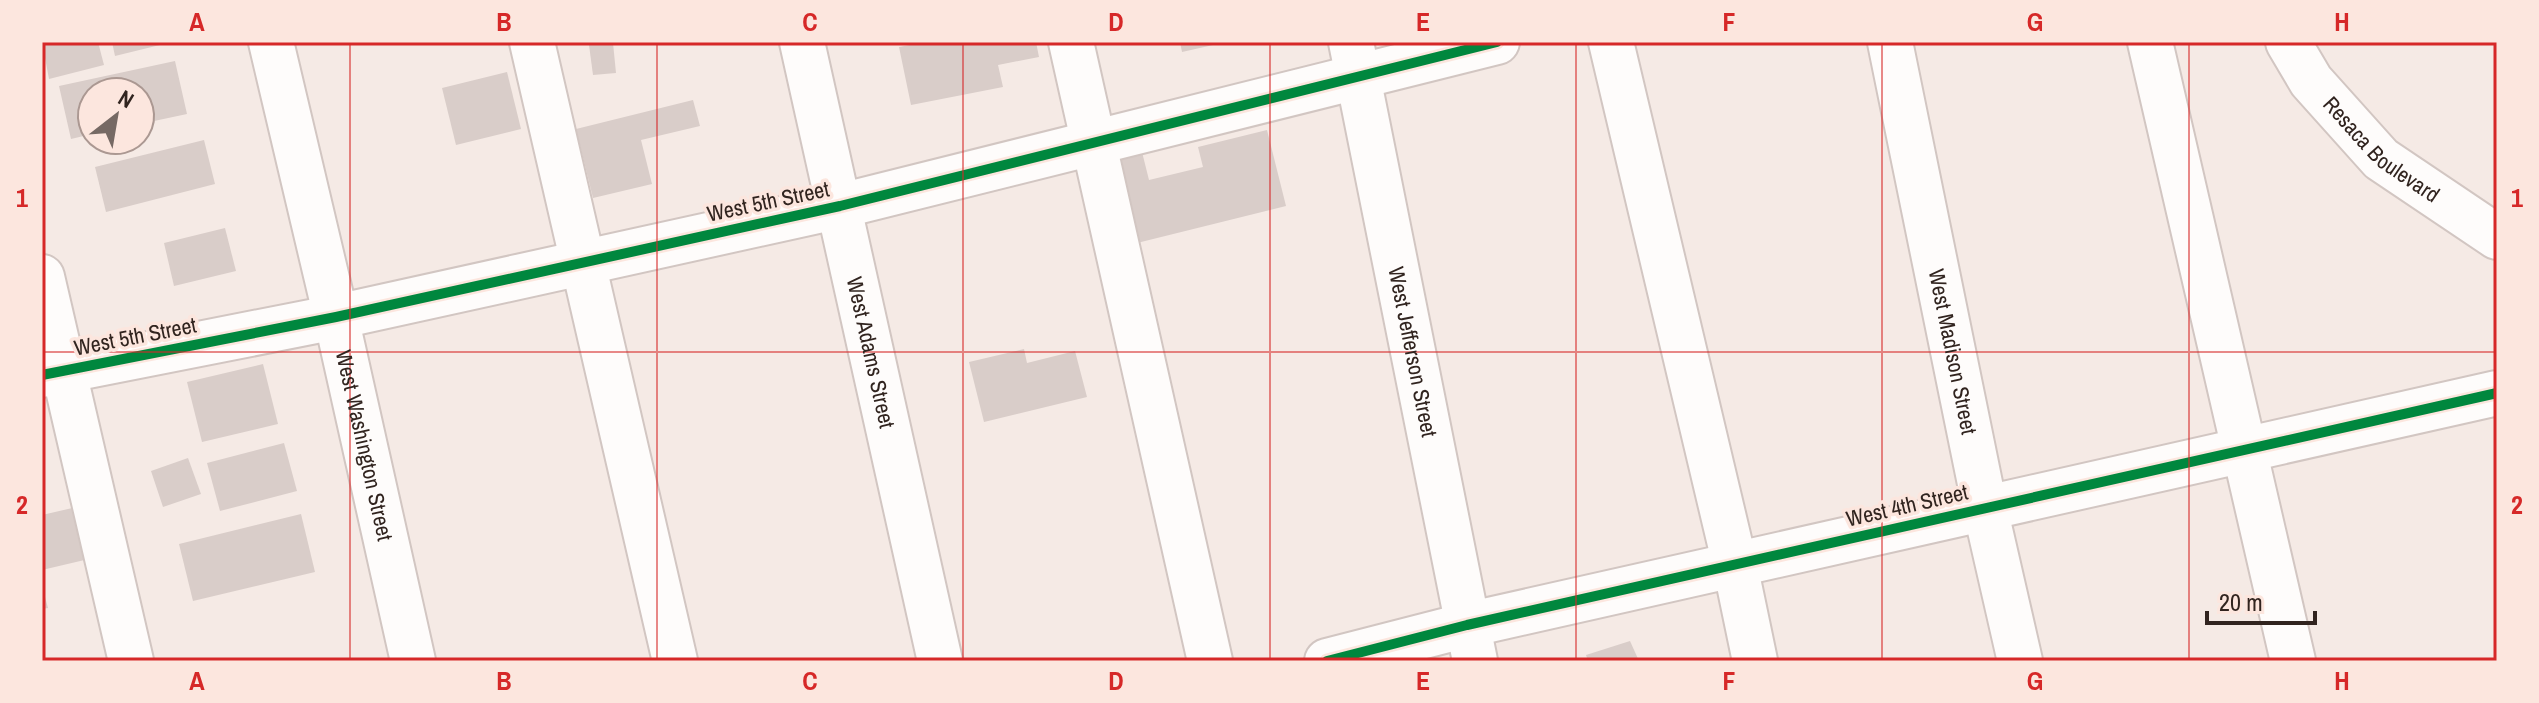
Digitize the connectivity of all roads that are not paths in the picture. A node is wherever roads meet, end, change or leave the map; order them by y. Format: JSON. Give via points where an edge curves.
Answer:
{"nodes":[{"id":1,"x":271,"y":42,"type":"edge"},
{"id":2,"x":532,"y":42,"type":"edge"},
{"id":3,"x":802,"y":42,"type":"edge"},
{"id":4,"x":1071,"y":42,"type":"edge"},
{"id":5,"x":1497,"y":42,"type":"edge"},
{"id":6,"x":1611,"y":42,"type":"edge"},
{"id":7,"x":1890,"y":42,"type":"edge"},
{"id":8,"x":2150,"y":42,"type":"edge"},
{"id":9,"x":2288,"y":42,"type":"edge"},
{"id":10,"x":1355,"y":60,"type":"edge"},
{"id":11,"x":1093,"y":143,"type":"junction"},
{"id":12,"x":840,"y":206,"type":"junction"},
{"id":13,"x":2497,"y":237,"type":"edge"},
{"id":14,"x":581,"y":262,"type":"junction"},
{"id":15,"x":42,"y":277,"type":"edge"},
{"id":16,"x":336,"y":317,"type":"junction"},
{"id":17,"x":52,"y":373,"type":"edge"},
{"id":18,"x":2497,"y":393,"type":"edge"},
{"id":19,"x":2244,"y":450,"type":"junction"},
{"id":20,"x":1985,"y":508,"type":"junction"},
{"id":21,"x":1735,"y":565,"type":"junction"},
{"id":22,"x":1471,"y":643,"type":"edge"},
{"id":23,"x":131,"y":661,"type":"edge"},
{"id":24,"x":413,"y":661,"type":"edge"},
{"id":25,"x":675,"y":661,"type":"edge"},
{"id":26,"x":940,"y":661,"type":"edge"},
{"id":27,"x":1210,"y":661,"type":"edge"},
{"id":28,"x":1327,"y":661,"type":"edge"},
{"id":29,"x":1755,"y":661,"type":"edge"},
{"id":30,"x":2020,"y":661,"type":"edge"},
{"id":31,"x":2293,"y":661,"type":"edge"}],
"edges":[{"from":1,"to":16,"type":"street","name":"West Washington Street"},
{"from":2,"to":14,"type":"street"},
{"from":3,"to":12,"type":"street","name":"West Adams Street"},
{"from":4,"to":11,"type":"street"},
{"from":5,"to":10,"type":"street","name":"West 5th Street"},
{"from":6,"to":21,"type":"street"},
{"from":7,"to":20,"type":"street","name":"West Madison Street"},
{"from":8,"to":19,"type":"street"},
{"from":9,"to":13,"type":"street","name":"Resaca Boulevard","via":[[2311,81],[2381,159]]},
{"from":10,"to":11,"type":"street","name":"West 5th Street"},
{"from":10,"to":22,"type":"street","name":"West Jefferson Street"},
{"from":11,"to":12,"type":"street","name":"West 5th Street"},
{"from":11,"to":27,"type":"street"},
{"from":12,"to":14,"type":"street","name":"West 5th Street"},
{"from":12,"to":26,"type":"street","name":"West Adams Street"},
{"from":14,"to":16,"type":"street","name":"West 5th Street"},
{"from":14,"to":25,"type":"street"},
{"from":15,"to":17,"type":"street"},
{"from":16,"to":17,"type":"street","name":"West 5th Street"},
{"from":16,"to":24,"type":"street","name":"West Washington Street"},
{"from":17,"to":23,"type":"street"},
{"from":18,"to":19,"type":"street","name":"West 4th Street"},
{"from":19,"to":20,"type":"street","name":"West 4th Street"},
{"from":19,"to":31,"type":"street"},
{"from":20,"to":21,"type":"street","name":"West 4th Street"},
{"from":20,"to":30,"type":"street","name":"West Madison Street"},
{"from":21,"to":22,"type":"street","name":"West 4th Street"},
{"from":21,"to":29,"type":"street"},
{"from":22,"to":28,"type":"street","name":"West 4th Street"}]}
